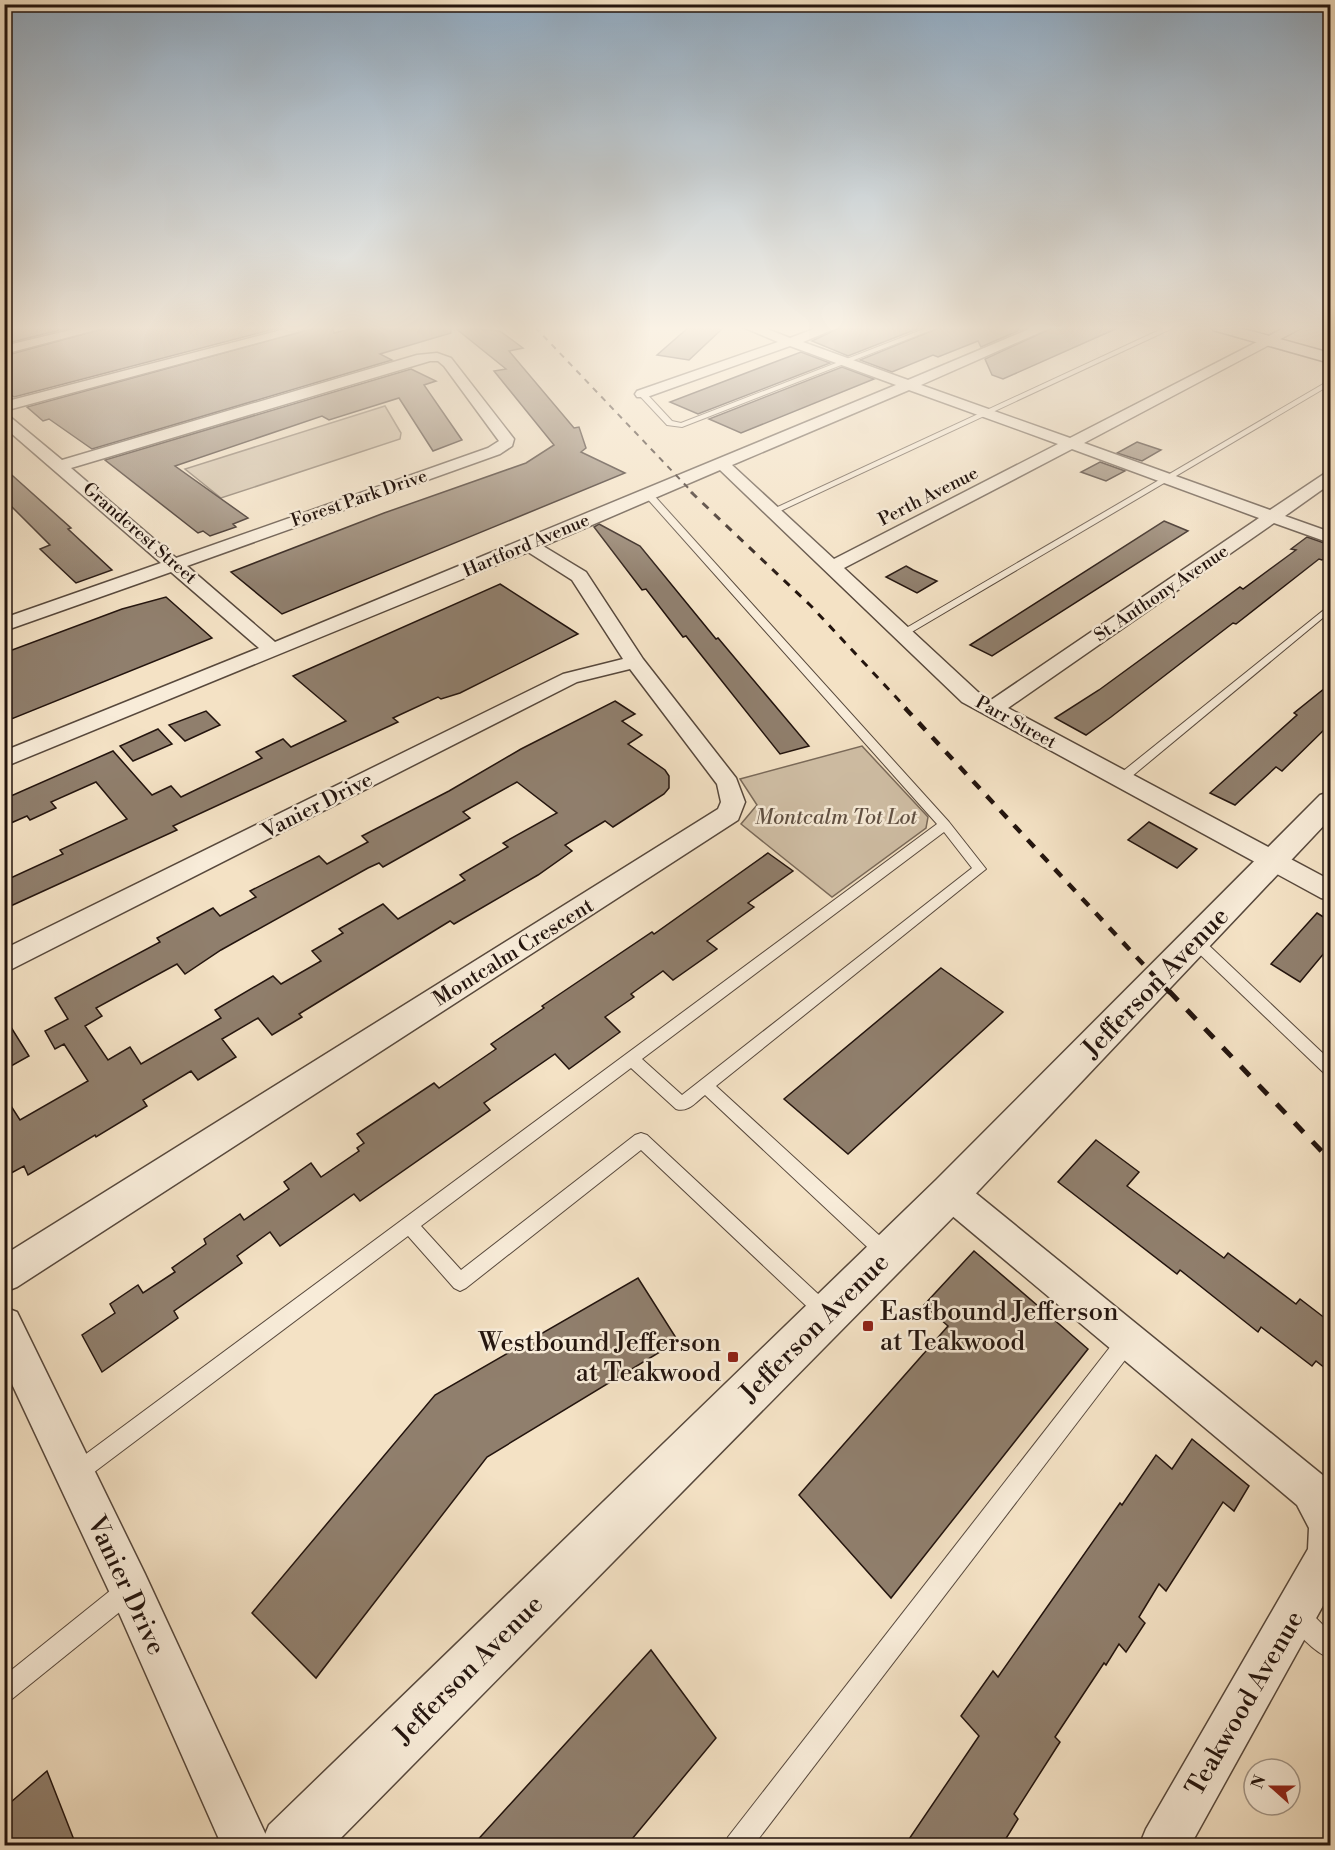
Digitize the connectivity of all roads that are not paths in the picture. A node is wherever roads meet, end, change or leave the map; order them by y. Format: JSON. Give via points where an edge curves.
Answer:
{"nodes":[{"id":1,"x":237,"y":413,"type":"edge"},
{"id":2,"x":485,"y":413,"type":"edge"},
{"id":3,"x":661,"y":413,"type":"edge"},
{"id":4,"x":712,"y":413,"type":"edge"},
{"id":5,"x":839,"y":413,"type":"edge"},
{"id":6,"x":986,"y":413,"type":"joint"},
{"id":7,"x":1131,"y":413,"type":"edge"},
{"id":8,"x":1278,"y":413,"type":"edge"},
{"id":9,"x":4,"y":419,"type":"edge"},
{"id":10,"x":1071,"y":444,"type":"junction"},
{"id":11,"x":721,"y":464,"type":"junction"},
{"id":12,"x":60,"y":466,"type":"junction"},
{"id":13,"x":1330,"y":477,"type":"edge"},
{"id":14,"x":1168,"y":479,"type":"junction"},
{"id":15,"x":647,"y":493,"type":"junction"},
{"id":16,"x":772,"y":511,"type":"junction"},
{"id":17,"x":1272,"y":518,"type":"junction"},
{"id":18,"x":1330,"y":538,"type":"edge"},
{"id":19,"x":529,"y":545,"type":"junction"},
{"id":20,"x":174,"y":564,"type":"junction"},
{"id":21,"x":832,"y":567,"type":"junction"},
{"id":22,"x":1330,"y":609,"type":"edge"},
{"id":23,"x":4,"y":625,"type":"edge"},
{"id":24,"x":901,"y":634,"type":"junction"},
{"id":25,"x":273,"y":650,"type":"junction"},
{"id":26,"x":635,"y":662,"type":"junction"},
{"id":27,"x":991,"y":710,"type":"junction"},
{"id":28,"x":4,"y":760,"type":"edge"},
{"id":29,"x":1121,"y":779,"type":"junction"},
{"id":30,"x":1330,"y":802,"type":"edge"},
{"id":31,"x":945,"y":825,"type":"junction"},
{"id":32,"x":1274,"y":861,"type":"junction"},
{"id":33,"x":1330,"y":891,"type":"edge"},
{"id":34,"x":1195,"y":940,"type":"junction"},
{"id":35,"x":4,"y":962,"type":"edge"},
{"id":36,"x":632,"y":1059,"type":"junction"},
{"id":37,"x":1330,"y":1069,"type":"edge"},
{"id":38,"x":705,"y":1086,"type":"junction"},
{"id":39,"x":950,"y":1193,"type":"junction"},
{"id":40,"x":409,"y":1225,"type":"junction"},
{"id":41,"x":887,"y":1255,"type":"junction"},
{"id":42,"x":4,"y":1275,"type":"edge"},
{"id":43,"x":827,"y":1314,"type":"junction"},
{"id":44,"x":4,"y":1325,"type":"edge"},
{"id":45,"x":1128,"y":1340,"type":"junction"},
{"id":46,"x":76,"y":1474,"type":"junction"},
{"id":47,"x":1330,"y":1526,"type":"edge"},
{"id":48,"x":130,"y":1589,"type":"junction"},
{"id":49,"x":1295,"y":1614,"type":"junction"},
{"id":50,"x":1330,"y":1647,"type":"edge"},
{"id":51,"x":4,"y":1691,"type":"edge"},
{"id":52,"x":247,"y":1845,"type":"edge"},
{"id":53,"x":290,"y":1845,"type":"edge"},
{"id":54,"x":737,"y":1845,"type":"edge"},
{"id":55,"x":1163,"y":1845,"type":"edge"}],
"edges":[{"from":1,"to":12,"type":"street","name":"Forest Park Drive"},
{"from":2,"to":20,"type":"street","name":"Forest Park Drive","via":[[507,443],[494,451]]},
{"from":3,"to":4,"type":"lane","via":[[670,423],[682,425]]},
{"from":5,"to":11,"type":"street","name":"Hartford Avenue"},
{"from":6,"to":10,"type":"street"},
{"from":6,"to":16,"type":"lane"},
{"from":7,"to":10,"type":"street","name":"Perth Avenue"},
{"from":8,"to":14,"type":"lane"},
{"from":9,"to":12,"type":"street","name":"Grandcrest Street"},
{"from":10,"to":14,"type":"street"},
{"from":10,"to":21,"type":"street","name":"Perth Avenue"},
{"from":11,"to":15,"type":"street","name":"Hartford Avenue"},
{"from":11,"to":16,"type":"street","name":"Parr Street"},
{"from":12,"to":20,"type":"street","name":"Grandcrest Street"},
{"from":13,"to":17,"type":"street","name":"St. Anthony Avenue"},
{"from":14,"to":17,"type":"street"},
{"from":14,"to":24,"type":"lane"},
{"from":15,"to":19,"type":"street","name":"Hartford Avenue"},
{"from":15,"to":31,"type":"lane"},
{"from":16,"to":21,"type":"street","name":"Parr Street"},
{"from":17,"to":18,"type":"street"},
{"from":17,"to":27,"type":"street","name":"St. Anthony Avenue"},
{"from":19,"to":25,"type":"street","name":"Hartford Avenue"},
{"from":19,"to":26,"type":"street","name":"Montcalm Crescent","via":[[579,576]]},
{"from":20,"to":23,"type":"street","name":"Forest Park Drive"},
{"from":20,"to":25,"type":"street","name":"Grandcrest Street"},
{"from":21,"to":24,"type":"street","name":"Parr Street"},
{"from":22,"to":29,"type":"lane"},
{"from":24,"to":27,"type":"street","name":"Parr Street","via":[[970,697]]},
{"from":25,"to":28,"type":"street","name":"Hartford Avenue"},
{"from":26,"to":35,"type":"street","name":"Vanier Drive","via":[[570,678]]},
{"from":26,"to":42,"type":"street","name":"Montcalm Crescent","via":[[728,783],[733,802],[729,814]]},
{"from":27,"to":29,"type":"street","name":"Parr Street"},
{"from":29,"to":32,"type":"street","name":"Parr Street"},
{"from":30,"to":32,"type":"street","name":"Jefferson Avenue"},
{"from":31,"to":36,"type":"lane"},
{"from":31,"to":38,"type":"lane","via":[[980,869]]},
{"from":32,"to":33,"type":"street","name":"Parr Street"},
{"from":32,"to":34,"type":"street","name":"Jefferson Avenue"},
{"from":34,"to":37,"type":"lane"},
{"from":34,"to":39,"type":"street","name":"Jefferson Avenue"},
{"from":36,"to":38,"type":"lane","via":[[682,1104]]},
{"from":36,"to":40,"type":"lane"},
{"from":38,"to":41,"type":"lane"},
{"from":39,"to":41,"type":"street","name":"Jefferson Avenue"},
{"from":39,"to":45,"type":"street","name":"Teakwood Avenue"},
{"from":40,"to":43,"type":"lane","via":[[460,1282],[641,1140]]},
{"from":40,"to":46,"type":"lane"},
{"from":41,"to":43,"type":"street","name":"Jefferson Avenue"},
{"from":43,"to":53,"type":"street","name":"Jefferson Avenue"},
{"from":44,"to":46,"type":"street","name":"Vanier Drive"},
{"from":45,"to":47,"type":"street","name":"Teakwood Avenue","via":[[1311,1491]]},
{"from":45,"to":54,"type":"lane"},
{"from":46,"to":48,"type":"street","name":"Vanier Drive"},
{"from":47,"to":49,"type":"street","name":"Teakwood Avenue","via":[[1329,1554]]},
{"from":48,"to":51,"type":"lane"},
{"from":48,"to":52,"type":"street","name":"Vanier Drive"},
{"from":49,"to":50,"type":"lane"},
{"from":49,"to":55,"type":"street","name":"Teakwood Avenue"}]}
